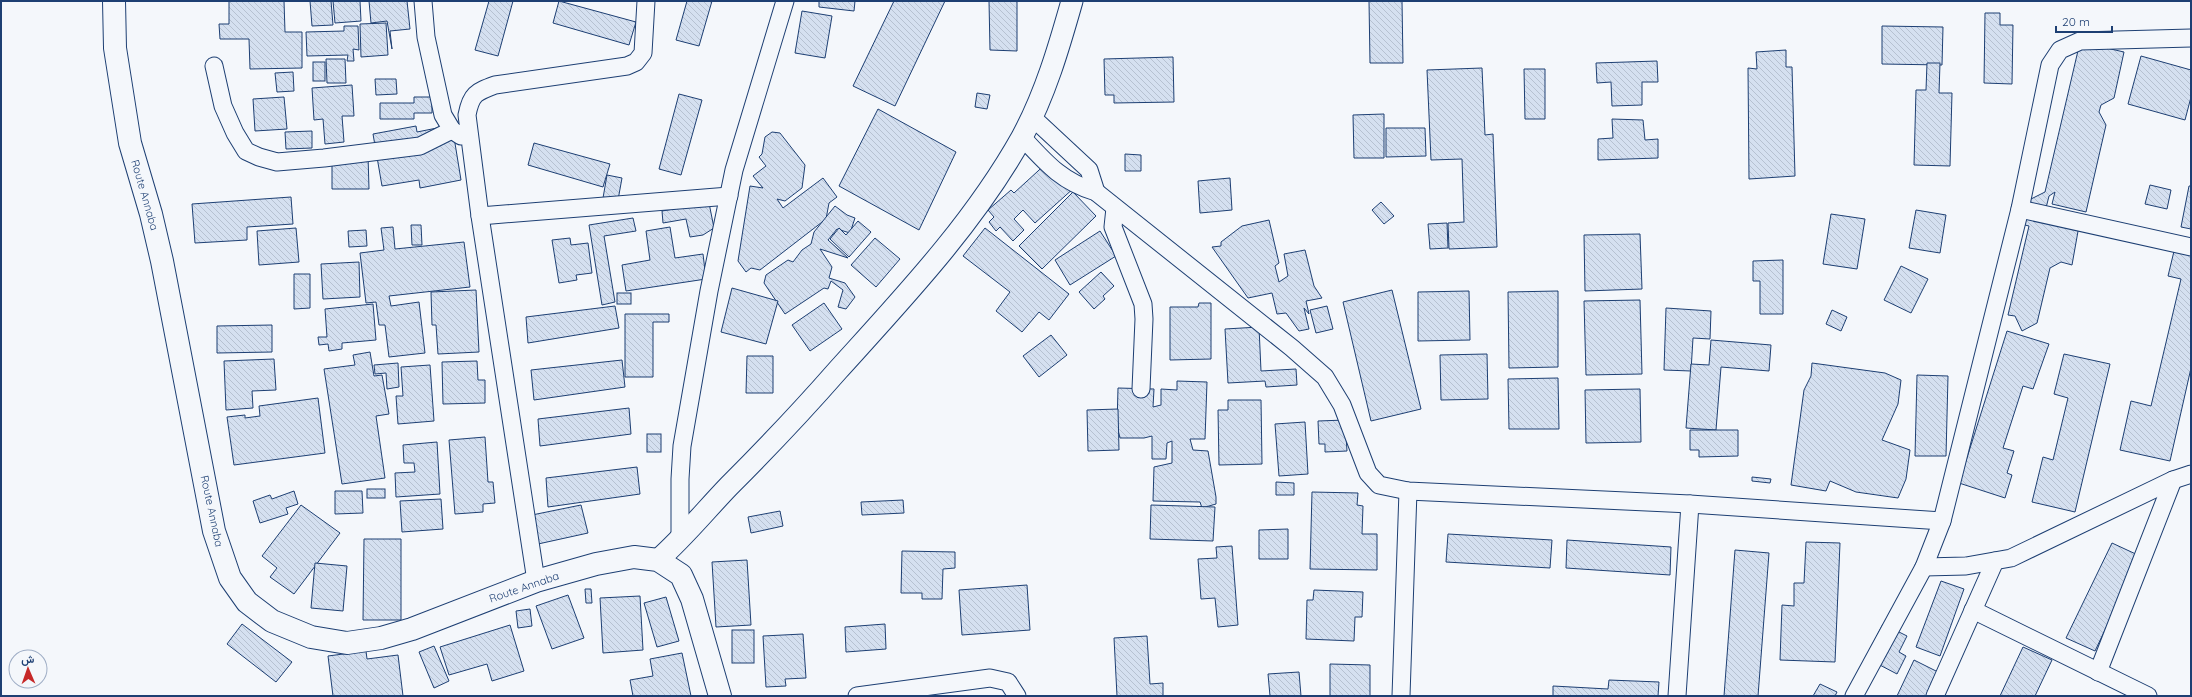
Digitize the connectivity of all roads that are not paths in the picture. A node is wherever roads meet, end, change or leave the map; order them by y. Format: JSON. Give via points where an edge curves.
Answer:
{"nodes":[{"id":1,"x":114,"y":1,"type":"edge"},
{"id":2,"x":423,"y":1,"type":"edge"},
{"id":3,"x":646,"y":1,"type":"edge"},
{"id":4,"x":785,"y":1,"type":"edge"},
{"id":5,"x":1072,"y":1,"type":"edge"},
{"id":6,"x":2191,"y":38,"type":"edge"},
{"id":7,"x":214,"y":66,"type":"dead end"},
{"id":8,"x":1032,"y":117,"type":"junction"},
{"id":9,"x":452,"y":130,"type":"junction"},
{"id":10,"x":1022,"y":137,"type":"junction"},
{"id":11,"x":470,"y":142,"type":"junction"},
{"id":12,"x":1096,"y":192,"type":"junction"},
{"id":13,"x":729,"y":196,"type":"junction"},
{"id":14,"x":1115,"y":208,"type":"junction"},
{"id":15,"x":2020,"y":209,"type":"junction"},
{"id":16,"x":480,"y":216,"type":"junction"},
{"id":17,"x":2191,"y":247,"type":"edge"},
{"id":18,"x":1141,"y":390,"type":"dead end"},
{"id":19,"x":2191,"y":473,"type":"edge"},
{"id":20,"x":2173,"y":480,"type":"junction"},
{"id":21,"x":1408,"y":491,"type":"junction"},
{"id":22,"x":1690,"y":504,"type":"junction"},
{"id":23,"x":1942,"y":520,"type":"junction"},
{"id":24,"x":680,"y":540,"type":"junction"},
{"id":25,"x":658,"y":560,"type":"junction"},
{"id":26,"x":1995,"y":561,"type":"junction"},
{"id":27,"x":1924,"y":567,"type":"junction"},
{"id":28,"x":536,"y":581,"type":"junction"},
{"id":29,"x":1973,"y":610,"type":"junction"},
{"id":30,"x":2098,"y":672,"type":"junction"},
{"id":31,"x":720,"y":696,"type":"edge"},
{"id":32,"x":857,"y":696,"type":"edge"},
{"id":33,"x":1017,"y":696,"type":"edge"},
{"id":34,"x":1401,"y":696,"type":"edge"},
{"id":35,"x":1677,"y":696,"type":"edge"},
{"id":36,"x":1854,"y":696,"type":"edge"},
{"id":37,"x":1935,"y":696,"type":"edge"},
{"id":38,"x":2148,"y":696,"type":"edge"}],
"edges":[{"from":1,"to":28,"type":"main road","name":"Route Annaba","via":[[115,48],[130,143],[162,261],[214,531],[230,578],[247,602],[272,621],[311,637],[347,643],[381,638],[412,629]]},
{"from":2,"to":9,"type":"street","via":[[426,37],[443,115]]},
{"from":3,"to":11,"type":"street","via":[[643,52],[636,62],[626,66],[495,85],[478,91],[469,102],[467,115]]},
{"from":4,"to":13,"type":"street","via":[[734,170]]},
{"from":5,"to":8,"type":"street","via":[[1060,43]]},
{"from":6,"to":15,"type":"street","via":[[2080,41],[2060,50],[2050,65]]},
{"from":7,"to":9,"type":"street","via":[[223,106],[246,151],[277,162],[420,146]]},
{"from":8,"to":10,"type":"street"},
{"from":8,"to":12,"type":"street","via":[[1089,170]]},
{"from":9,"to":11,"type":"street"},
{"from":10,"to":12,"type":"street","via":[[1058,174],[1078,187]]},
{"from":10,"to":24,"type":"street","via":[[976,209],[890,312],[801,412]]},
{"from":11,"to":16,"type":"street"},
{"from":12,"to":14,"type":"street"},
{"from":13,"to":16,"type":"street"},
{"from":13,"to":24,"type":"street","via":[[709,291],[682,446]]},
{"from":14,"to":18,"type":"street","via":[[1113,227],[1143,304]]},
{"from":14,"to":21,"type":"street","via":[[1325,377],[1342,405],[1368,473],[1379,485]]},
{"from":15,"to":17,"type":"street"},
{"from":15,"to":23,"type":"street"},
{"from":16,"to":28,"type":"street"},
{"from":19,"to":20,"type":"street"},
{"from":20,"to":26,"type":"street","via":[[2011,558]]},
{"from":20,"to":30,"type":"street"},
{"from":21,"to":22,"type":"street"},
{"from":21,"to":34,"type":"street"},
{"from":22,"to":23,"type":"street"},
{"from":22,"to":35,"type":"street"},
{"from":23,"to":27,"type":"street"},
{"from":24,"to":25,"type":"street"},
{"from":25,"to":28,"type":"main road","name":"Route Annaba","via":[[634,557],[596,564]]},
{"from":25,"to":31,"type":"main road","name":"Route Annaba","via":[[681,575],[692,599]]},
{"from":26,"to":27,"type":"street","via":[[1966,566]]},
{"from":26,"to":29,"type":"street"},
{"from":27,"to":36,"type":"street"},
{"from":29,"to":30,"type":"street"},
{"from":29,"to":37,"type":"street"},
{"from":30,"to":38,"type":"street"},
{"from":32,"to":33,"type":"street","via":[[990,678],[1008,682]]}]}
